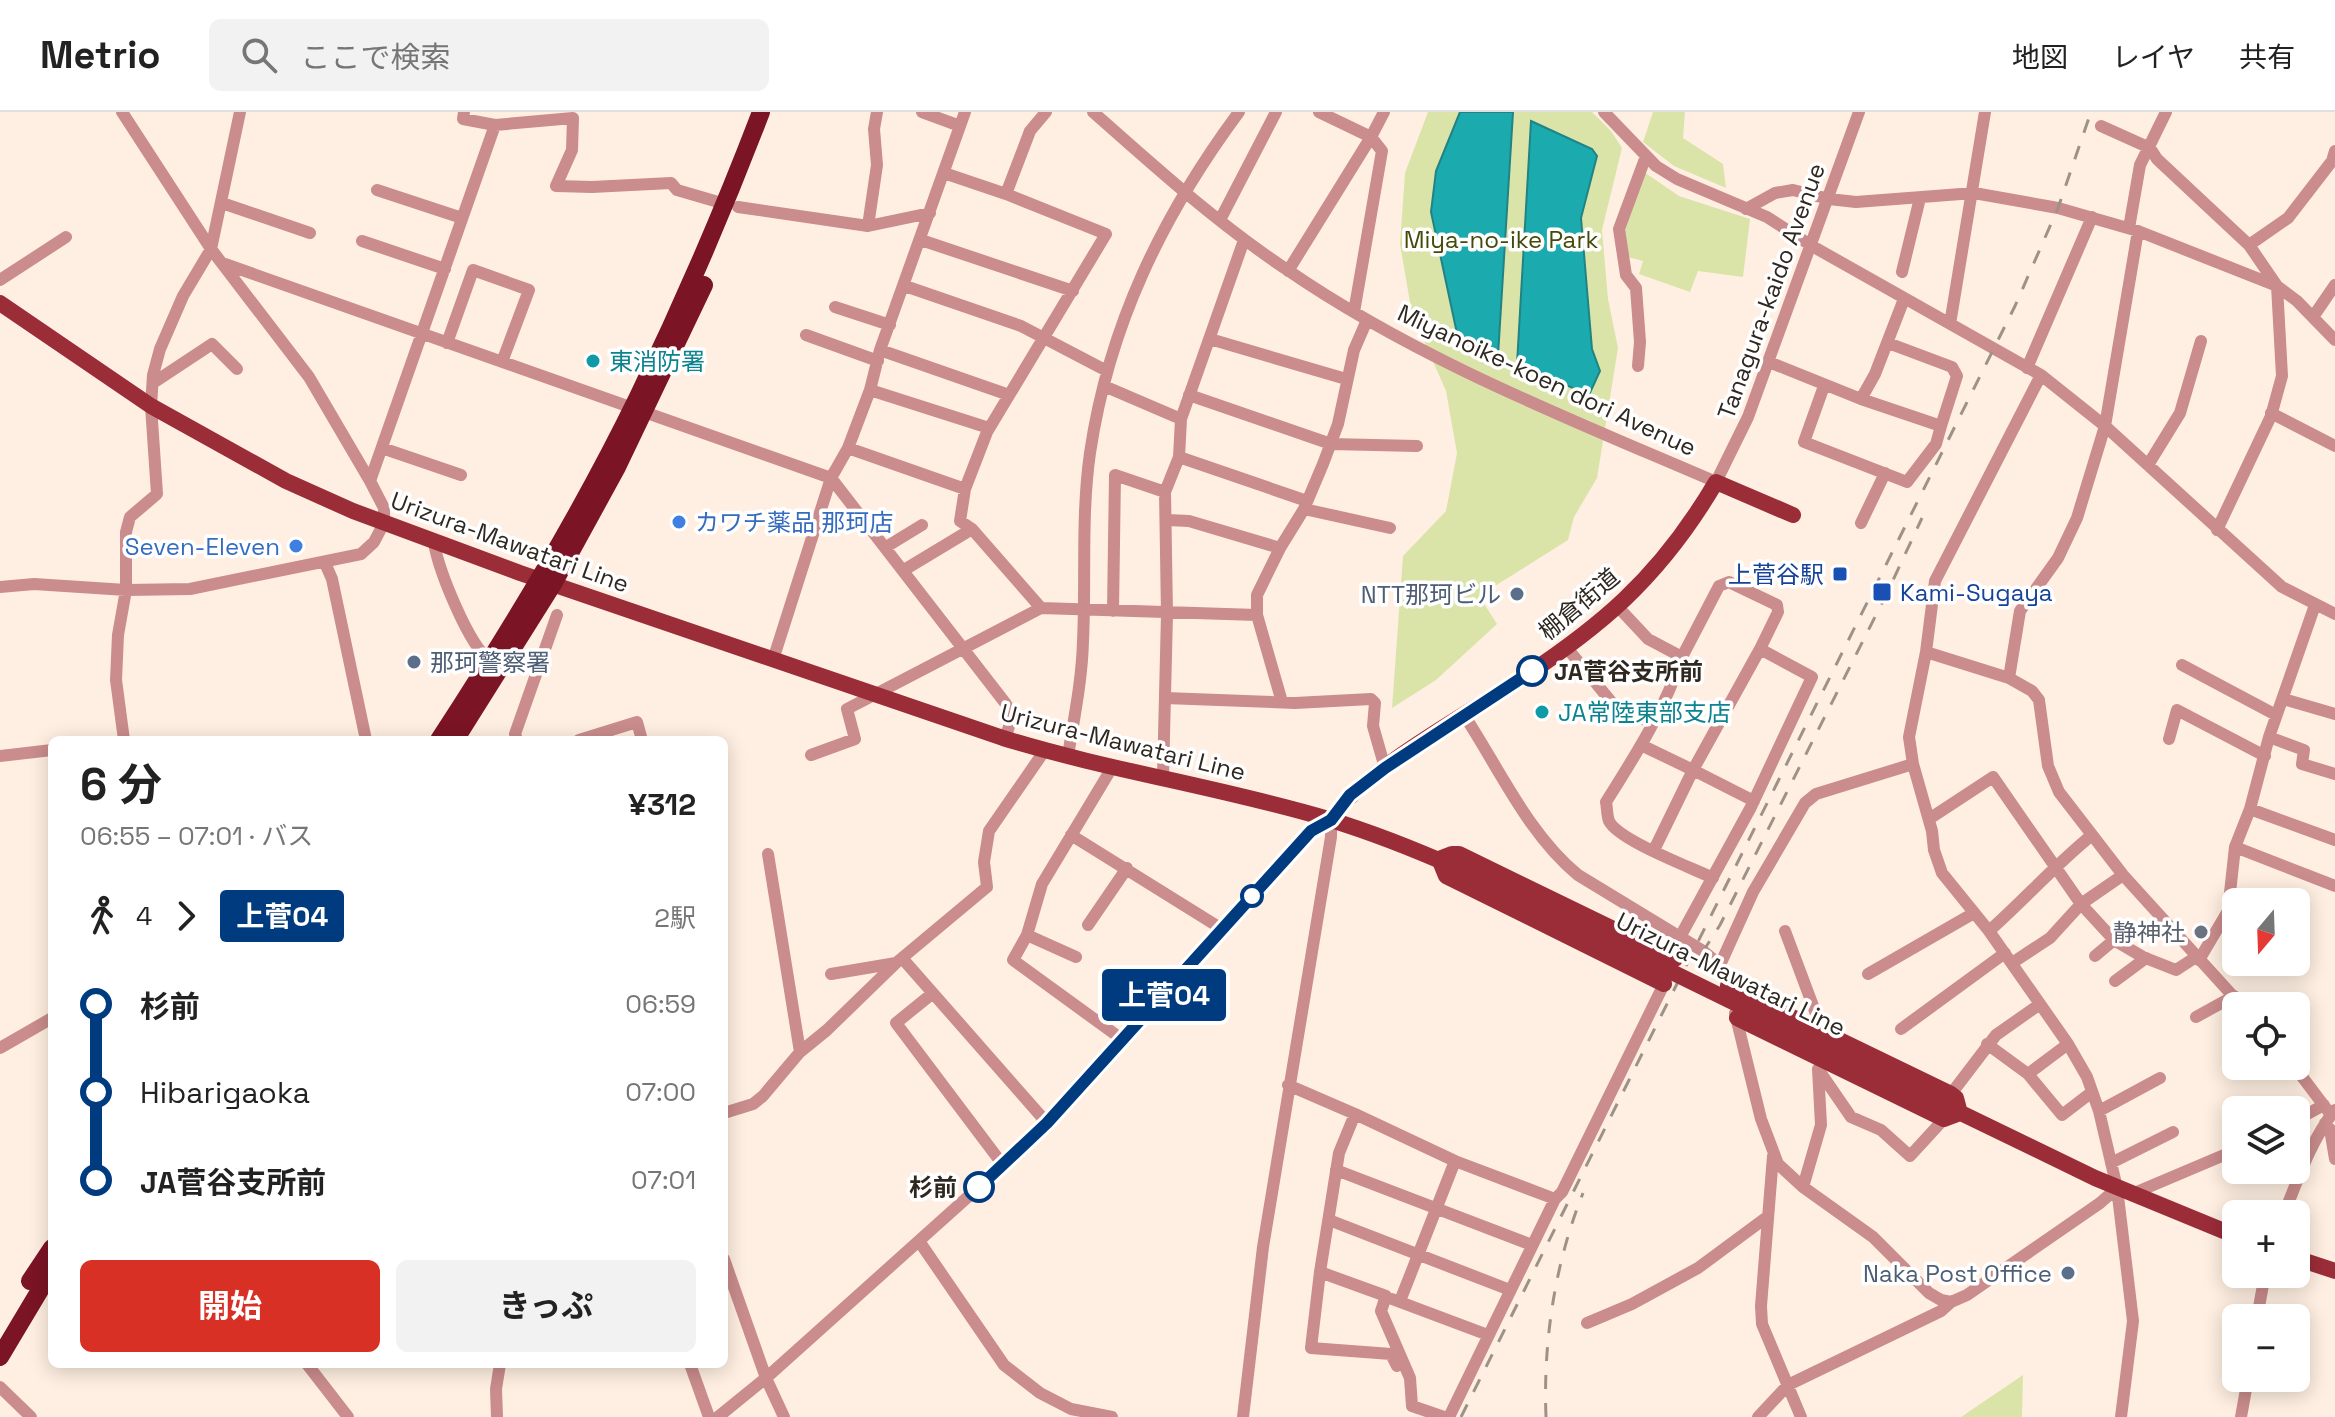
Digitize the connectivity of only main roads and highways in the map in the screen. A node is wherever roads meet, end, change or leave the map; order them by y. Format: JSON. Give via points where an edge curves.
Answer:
{"nodes":[{"id":1,"x":761,"y":112,"type":"edge"},
{"id":2,"x":775,"y":112,"type":"edge"},
{"id":3,"x":731,"y":206,"type":"junction"},
{"id":4,"x":0,"y":303,"type":"edge"},
{"id":5,"x":1793,"y":515,"type":"dead end"},
{"id":6,"x":546,"y":582,"type":"junction"},
{"id":7,"x":442,"y":736,"type":"edge"},
{"id":8,"x":457,"y":736,"type":"edge"},
{"id":9,"x":1331,"y":820,"type":"junction"},
{"id":10,"x":1439,"y":859,"type":"junction"},
{"id":11,"x":1675,"y":959,"type":"road end"},
{"id":12,"x":1664,"y":984,"type":"road end"},
{"id":13,"x":1728,"y":986,"type":"road end"},
{"id":14,"x":1737,"y":1018,"type":"road end"},
{"id":15,"x":1952,"y":1116,"type":"junction"},
{"id":16,"x":2222,"y":1230,"type":"edge"},
{"id":17,"x":48,"y":1254,"type":"edge"},
{"id":18,"x":2310,"y":1263,"type":"edge"},
{"id":19,"x":2335,"y":1271,"type":"edge"},
{"id":20,"x":48,"y":1277,"type":"edge"},
{"id":21,"x":0,"y":1331,"type":"edge"},
{"id":22,"x":0,"y":1357,"type":"edge"}],
"edges":[{"from":1,"to":3,"type":"highway"},
{"from":2,"to":3,"type":"highway"},
{"from":3,"to":6,"type":"highway","via":[[639,410]]},
{"from":4,"to":6,"type":"main road","name":"Urizura-Mawatari Line","via":[[151,406],[286,481],[434,543]]},
{"from":5,"to":9,"type":"main road","name":"棚倉街道","via":[[1716,482],[1680,539],[1618,607],[1567,648],[1385,768],[1350,795]]},
{"from":6,"to":7,"type":"highway"},
{"from":6,"to":8,"type":"highway"},
{"from":6,"to":9,"type":"main road","name":"Urizura-Mawatari Line","via":[[1003,738]]},
{"from":9,"to":10,"type":"main road","name":"Urizura-Mawatari Line"},
{"from":10,"to":11,"type":"main road","via":[[1459,854]]},
{"from":10,"to":12,"type":"main road","via":[[1446,876]]},
{"from":10,"to":15,"type":"main road","name":"Urizura-Mawatari Line","bridge":true,"via":[[1839,1054]]},
{"from":13,"to":15,"type":"main road","via":[[1951,1094],[1958,1101]]},
{"from":14,"to":15,"type":"main road","via":[[1816,1062]]},
{"from":15,"to":16,"type":"main road","name":"Urizura-Mawatari Line"},
{"from":17,"to":21,"type":"highway"},
{"from":18,"to":19,"type":"main road"},
{"from":20,"to":22,"type":"highway"}]}
